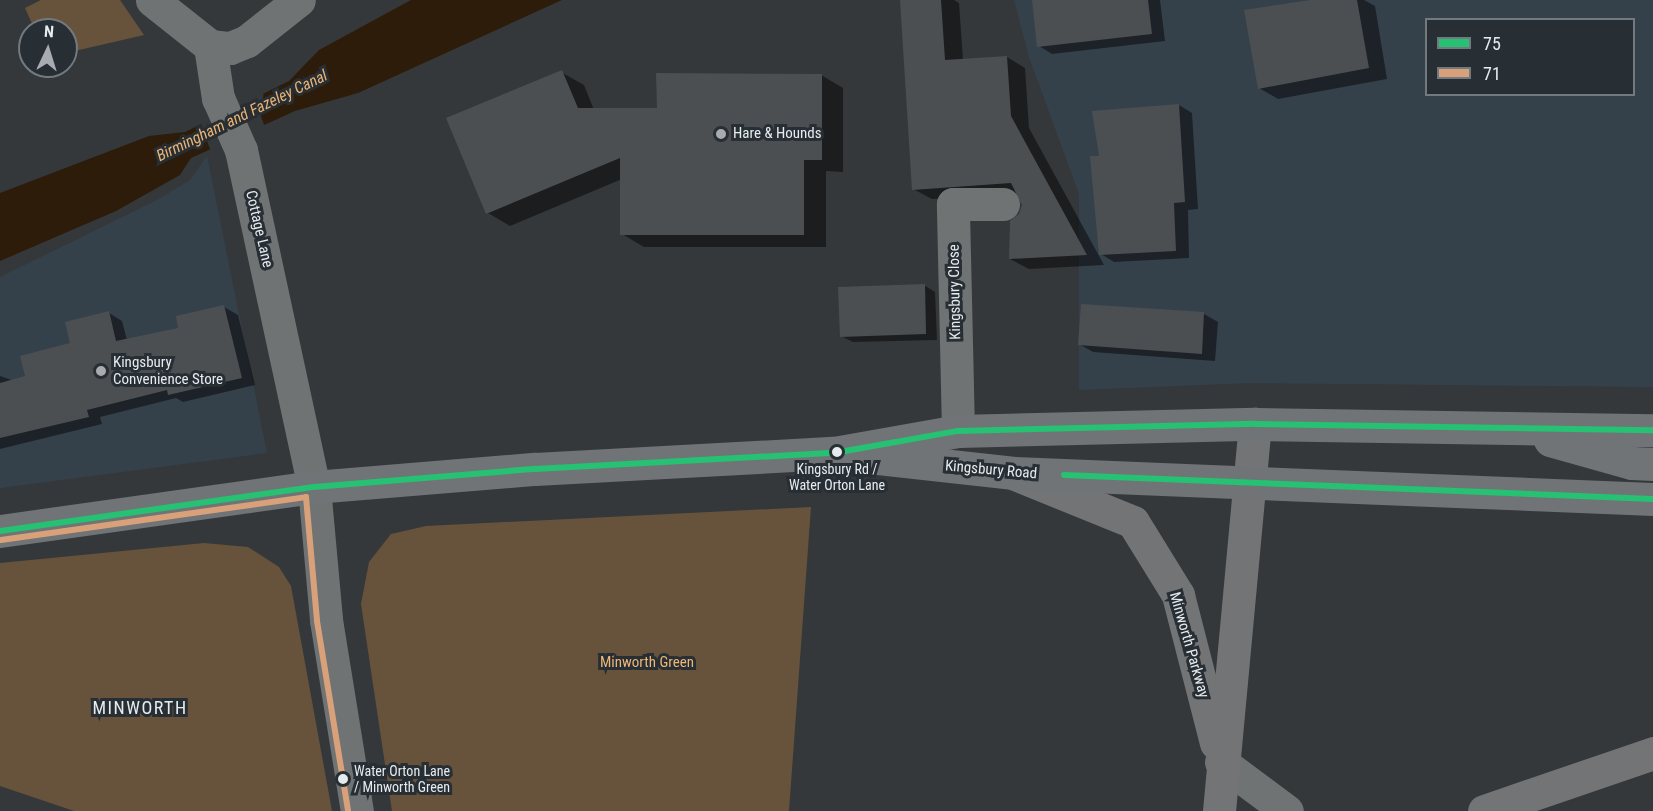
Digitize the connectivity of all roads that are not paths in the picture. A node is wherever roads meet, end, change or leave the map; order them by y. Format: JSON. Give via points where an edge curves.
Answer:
{"nodes":[{"id":1,"x":152,"y":0,"type":"edge"},
{"id":2,"x":299,"y":0,"type":"edge"},
{"id":3,"x":210,"y":46,"type":"junction"},
{"id":4,"x":1003,"y":204,"type":"dead end"},
{"id":5,"x":1255,"y":424,"type":"junction"},
{"id":6,"x":1505,"y":428,"type":"junction"},
{"id":7,"x":1653,"y":430,"type":"edge"},
{"id":8,"x":958,"y":431,"type":"junction"},
{"id":9,"x":834,"y":453,"type":"junction"},
{"id":10,"x":1653,"y":464,"type":"edge"},
{"id":11,"x":1014,"y":473,"type":"junction"},
{"id":12,"x":1246,"y":482,"type":"junction"},
{"id":13,"x":314,"y":487,"type":"junction"},
{"id":14,"x":1653,"y":499,"type":"edge"},
{"id":15,"x":0,"y":531,"type":"edge"},
{"id":16,"x":1653,"y":753,"type":"edge"},
{"id":17,"x":1221,"y":762,"type":"junction"},
{"id":18,"x":357,"y":811,"type":"edge"},
{"id":19,"x":1219,"y":811,"type":"edge"},
{"id":20,"x":1287,"y":811,"type":"edge"},
{"id":21,"x":1484,"y":811,"type":"edge"}],
"edges":[{"from":1,"to":3,"type":"street"},
{"from":2,"to":3,"type":"street","via":[[247,41],[230,48]]},
{"from":3,"to":13,"type":"street","name":"Cottage Lane","via":[[218,98],[241,150]]},
{"from":4,"to":8,"type":"street","name":"Kingsbury Close","via":[[953,204]]},
{"from":5,"to":6,"type":"main road","name":"Kingsbury Road"},
{"from":5,"to":8,"type":"main road","name":"Kingsbury Road"},
{"from":5,"to":12,"type":"street","name":"Minworth Parkway"},
{"from":6,"to":7,"type":"main road","name":"Kingsbury Road"},
{"from":6,"to":10,"type":"main road","via":[[1632,463]]},
{"from":8,"to":9,"type":"main road","name":"Kingsbury Road"},
{"from":9,"to":11,"type":"main road","name":"Kingsbury Road"},
{"from":9,"to":13,"type":"main road","name":"Kingsbury Road","via":[[534,469]]},
{"from":11,"to":12,"type":"main road","name":"Kingsbury Road"},
{"from":11,"to":17,"type":"street","name":"Minworth Parkway","via":[[1133,522],[1178,595]]},
{"from":12,"to":14,"type":"main road","name":"Kingsbury Road"},
{"from":12,"to":17,"type":"street","name":"Minworth Parkway","via":[[1242,571]]},
{"from":13,"to":15,"type":"main road","name":"Kingsbury Road"},
{"from":13,"to":18,"type":"street","name":"Cottage Lane","via":[[326,620]]},
{"from":16,"to":21,"type":"street"},
{"from":17,"to":19,"type":"street","name":"Minworth Parkway"},
{"from":17,"to":20,"type":"street"}]}
